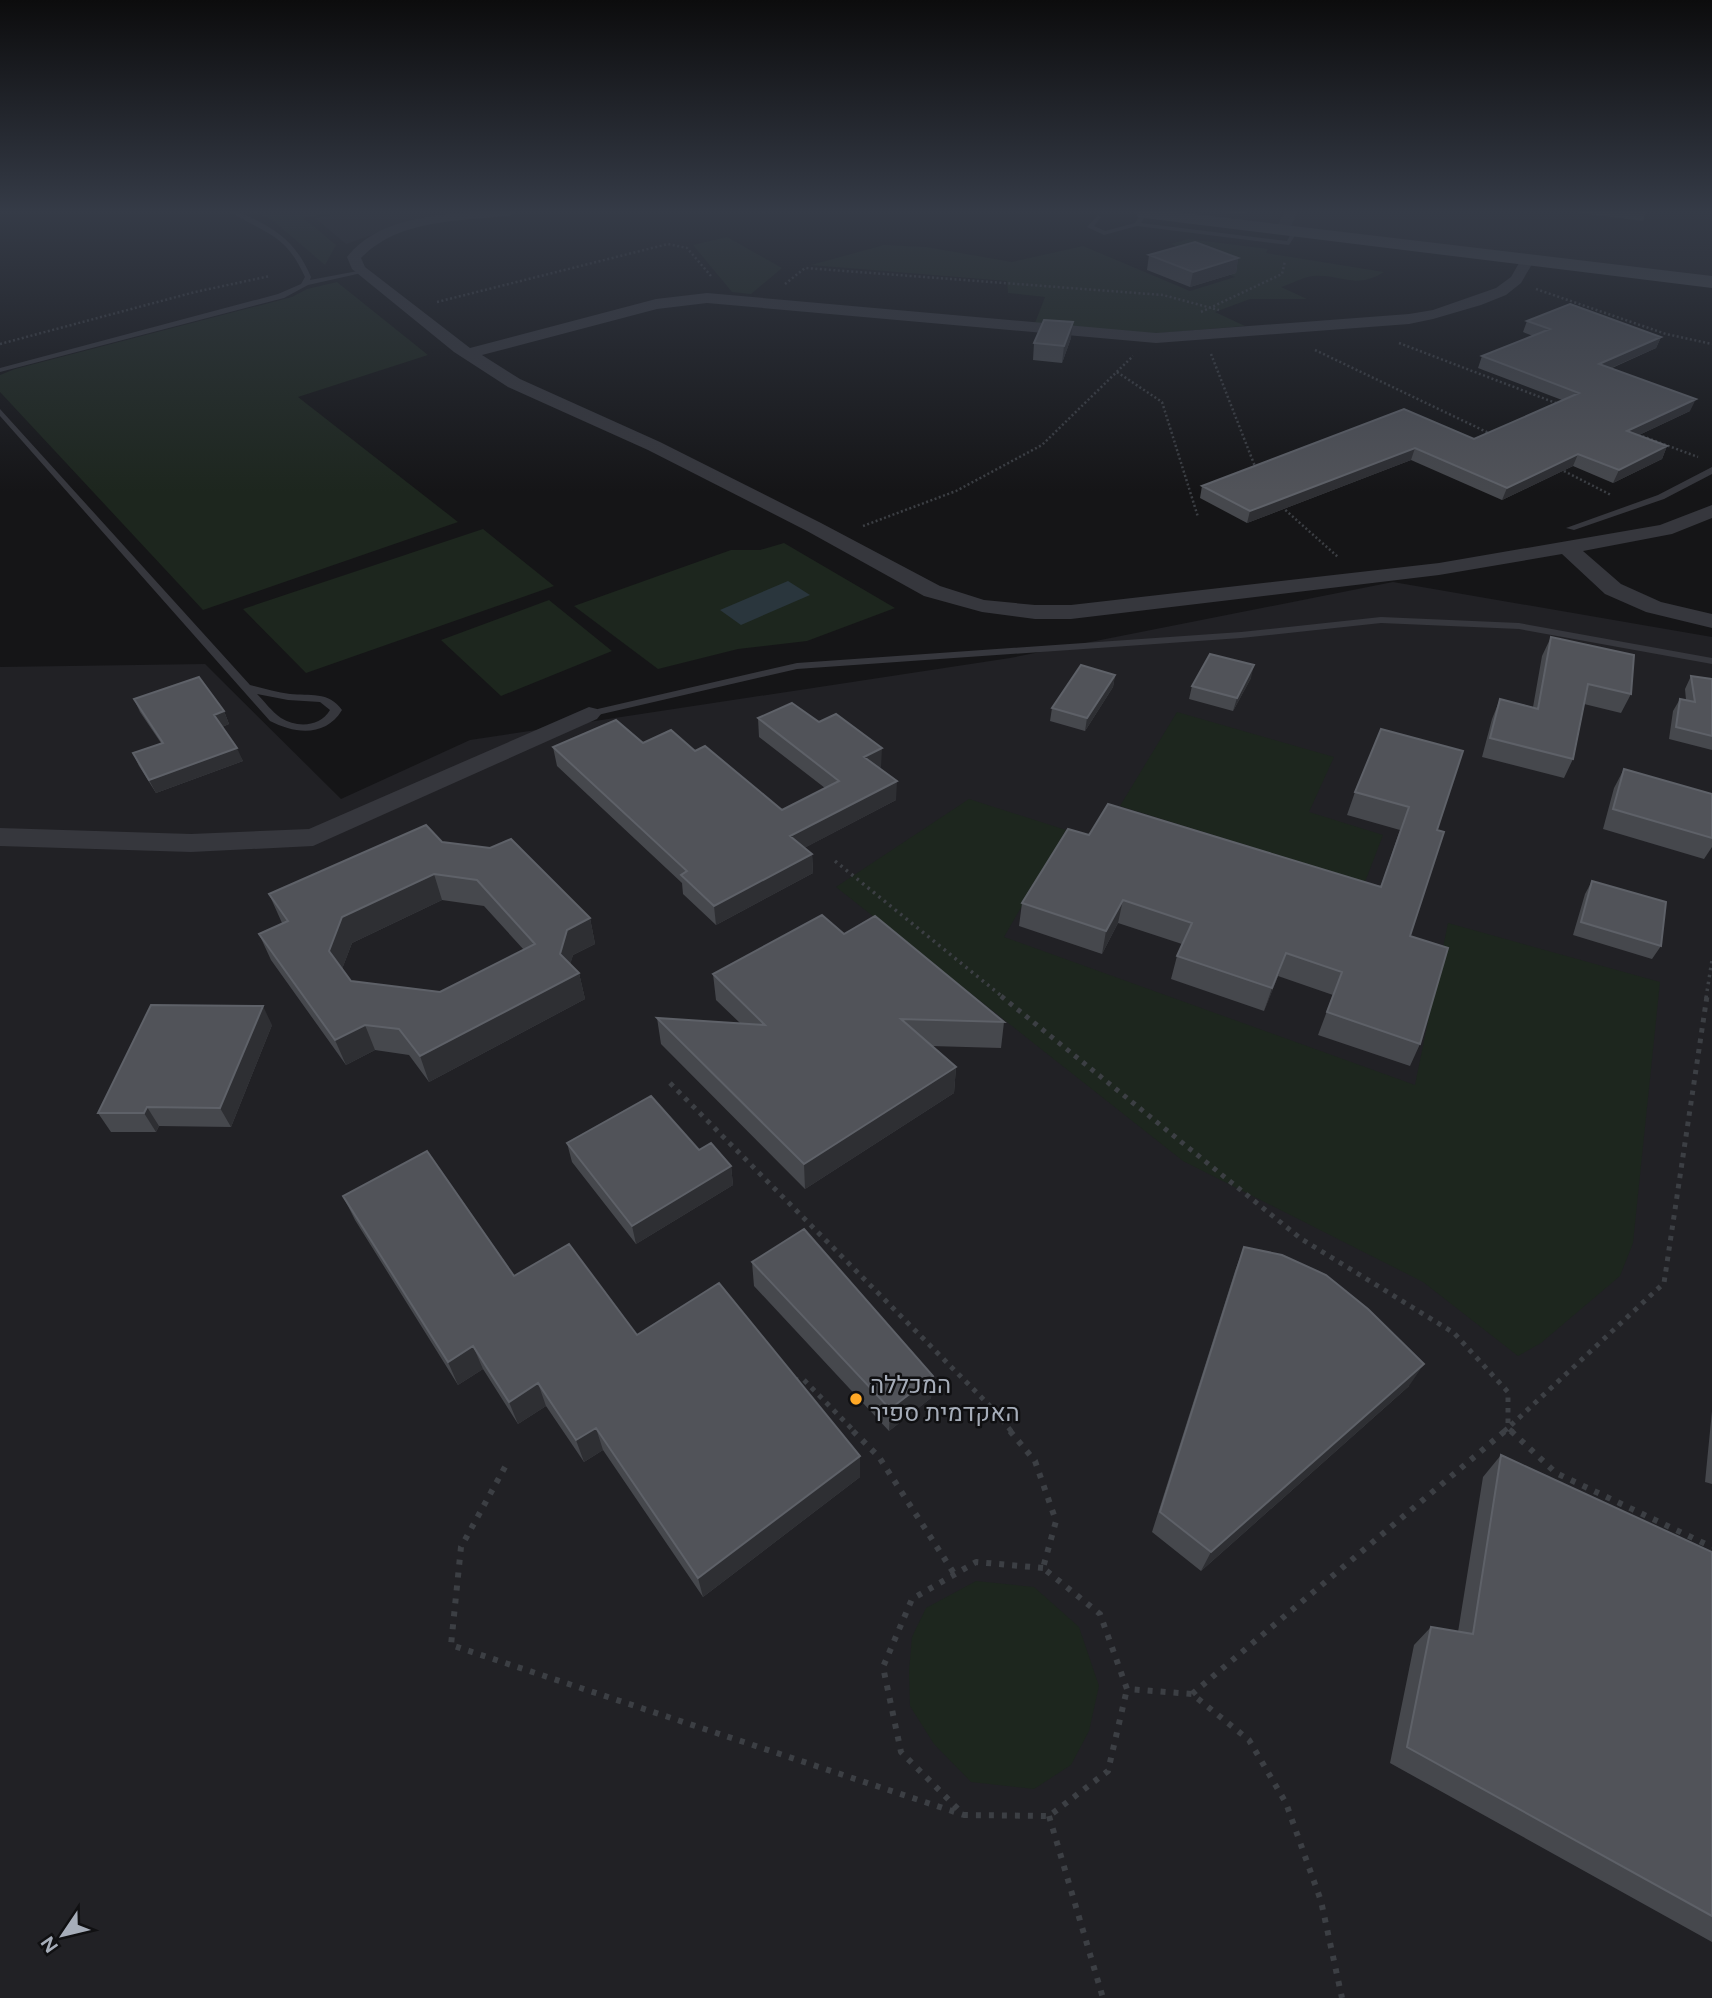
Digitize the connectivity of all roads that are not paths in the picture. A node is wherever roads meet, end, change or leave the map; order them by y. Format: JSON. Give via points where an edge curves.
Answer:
{"nodes":[{"id":1,"x":246,"y":305,"type":"edge"},
{"id":2,"x":405,"y":305,"type":"edge"},
{"id":3,"x":651,"y":305,"type":"edge"},
{"id":4,"x":807,"y":305,"type":"edge"},
{"id":5,"x":1461,"y":305,"type":"edge"},
{"id":6,"x":468,"y":354,"type":"junction"},
{"id":7,"x":0,"y":370,"type":"edge"},
{"id":8,"x":0,"y":411,"type":"edge"},
{"id":9,"x":1712,"y":470,"type":"edge"},
{"id":10,"x":1712,"y":511,"type":"edge"},
{"id":11,"x":1569,"y":538,"type":"junction"},
{"id":12,"x":1712,"y":621,"type":"edge"},
{"id":13,"x":1712,"y":661,"type":"edge"},
{"id":14,"x":247,"y":688,"type":"junction"},
{"id":15,"x":589,"y":714,"type":"joint"},
{"id":16,"x":0,"y":837,"type":"edge"}],
"edges":[{"from":1,"to":7,"type":"lane"},
{"from":2,"to":6,"type":"street"},
{"from":3,"to":6,"type":"street"},
{"from":4,"to":5,"type":"street","via":[[1156,338],[1433,316]]},
{"from":6,"to":11,"type":"street","via":[[543,398],[654,446],[932,591],[1007,610],[1071,612],[1363,578]]},
{"from":8,"to":14,"type":"lane"},
{"from":9,"to":11,"type":"lane"},
{"from":10,"to":11,"type":"street","via":[[1665,530]]},
{"from":11,"to":12,"type":"street","via":[[1613,589],[1654,607]]},
{"from":13,"to":15,"type":"lane","via":[[1519,626],[1381,620],[1241,635],[797,666]]},
{"from":14,"to":14,"type":"lane","via":[[274,719],[295,728],[327,722],[336,710],[322,699]]},
{"from":15,"to":16,"type":"street","via":[[313,837],[191,843]]}]}
